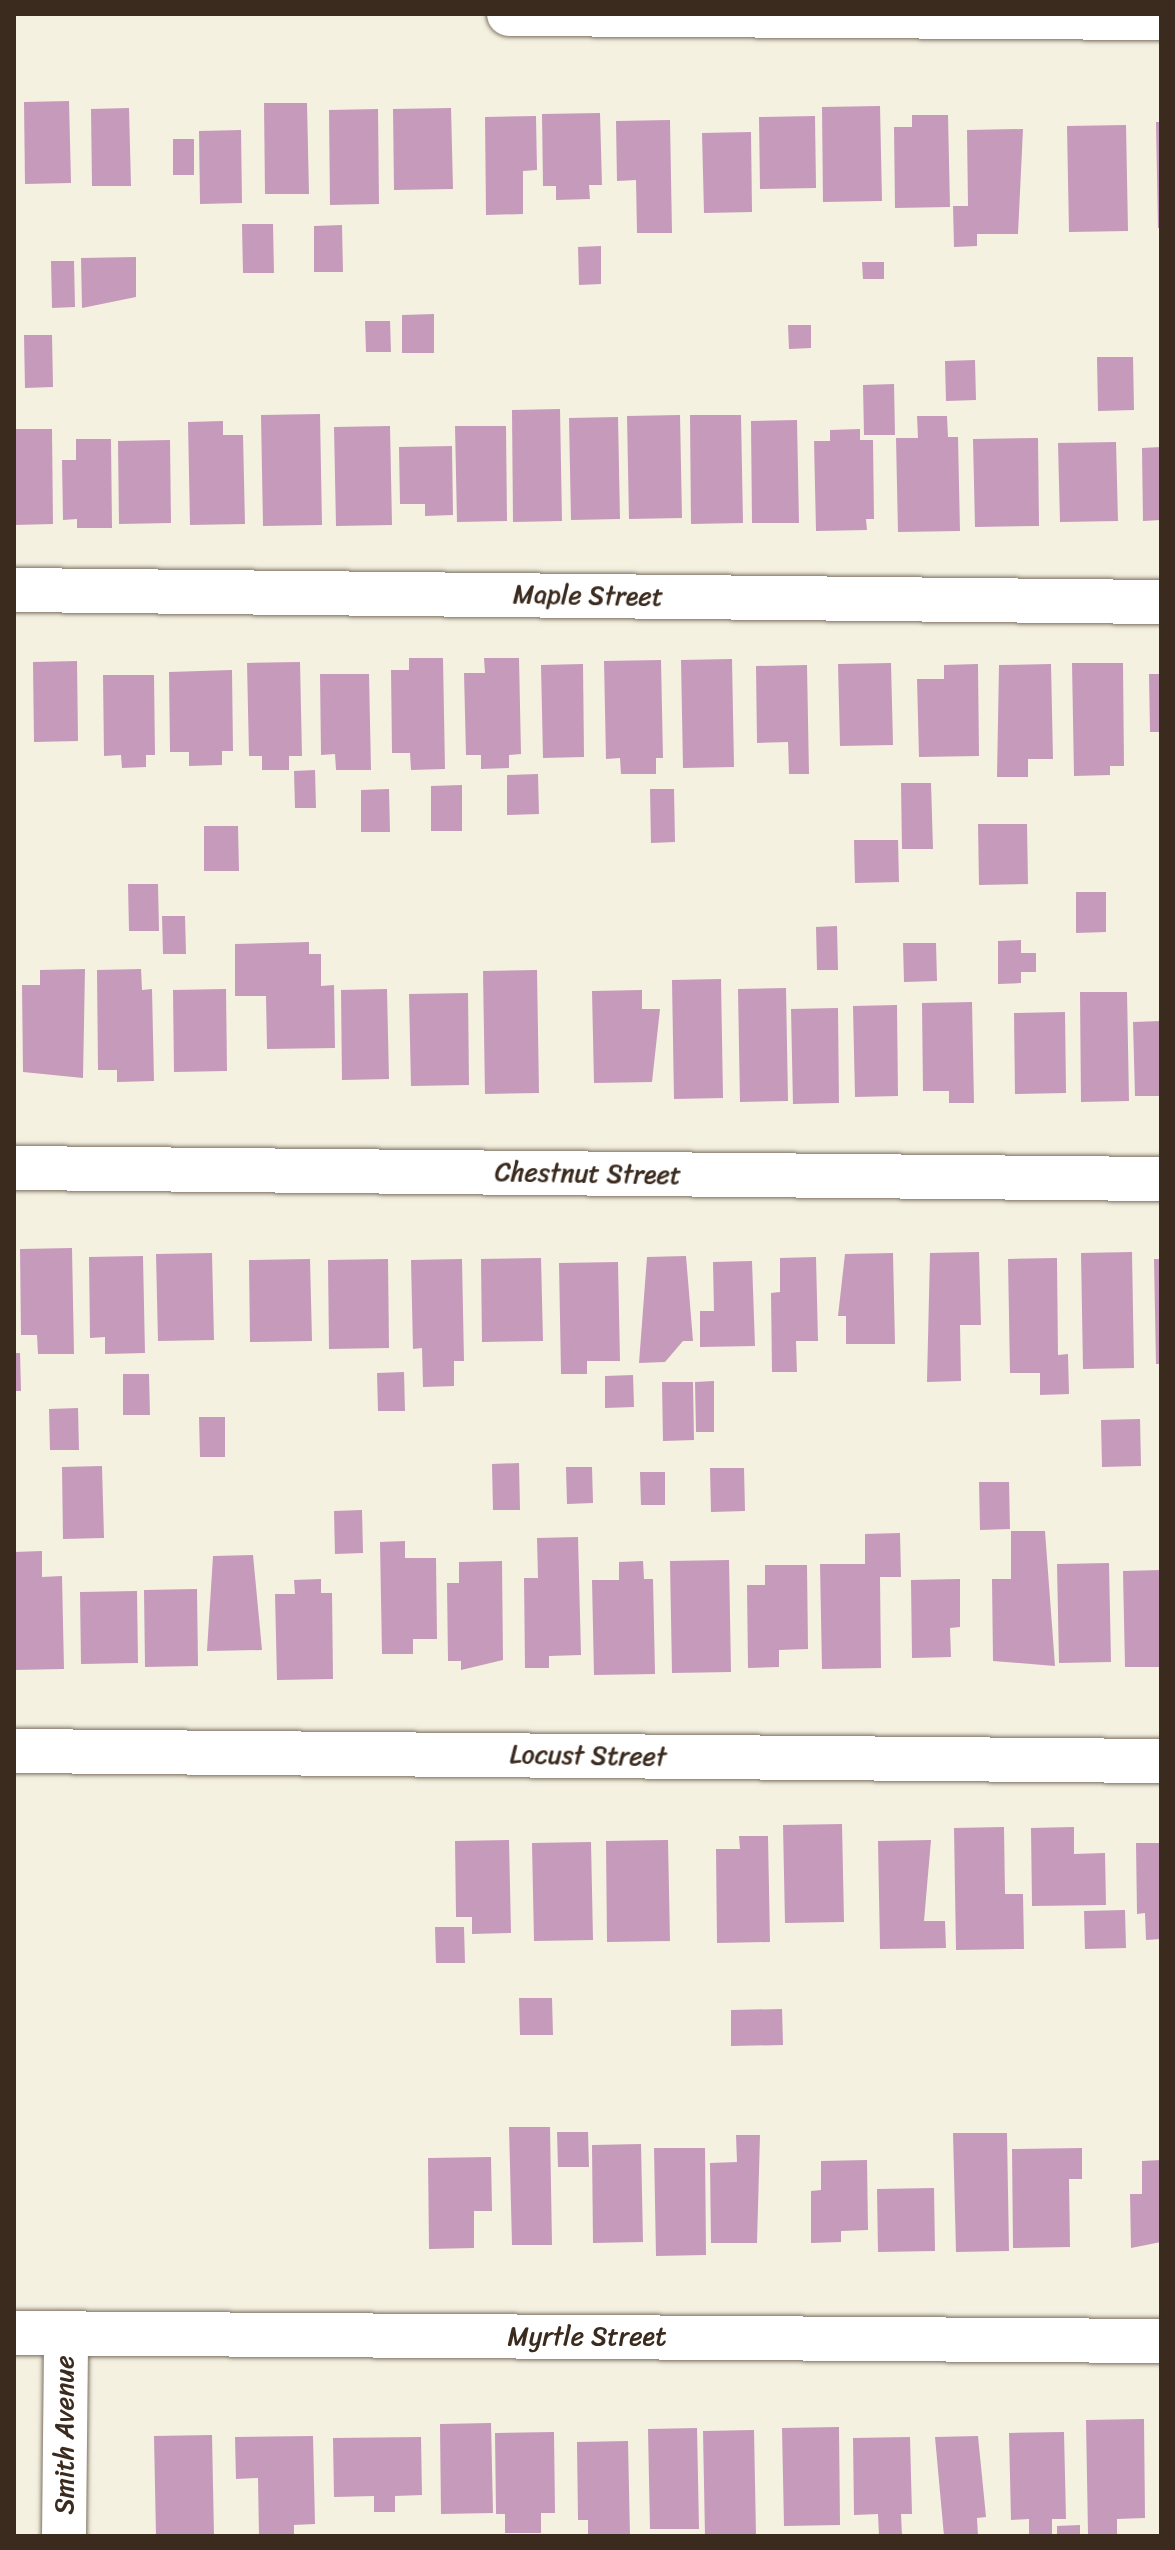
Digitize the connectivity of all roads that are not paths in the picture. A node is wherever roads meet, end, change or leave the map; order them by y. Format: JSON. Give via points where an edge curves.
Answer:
{"nodes":[{"id":1,"x":509,"y":14,"type":"edge"},
{"id":2,"x":1161,"y":18,"type":"edge"},
{"id":3,"x":14,"y":590,"type":"edge"},
{"id":4,"x":1161,"y":602,"type":"edge"},
{"id":5,"x":14,"y":1168,"type":"edge"},
{"id":6,"x":1161,"y":1179,"type":"edge"},
{"id":7,"x":14,"y":1751,"type":"edge"},
{"id":8,"x":1161,"y":1761,"type":"edge"},
{"id":9,"x":14,"y":2333,"type":"edge"},
{"id":10,"x":66,"y":2333,"type":"junction"},
{"id":11,"x":1161,"y":2341,"type":"edge"},
{"id":12,"x":64,"y":2536,"type":"edge"}],
"edges":[{"from":1,"to":2,"type":"street"},
{"from":3,"to":4,"type":"street","name":"Maple Street"},
{"from":5,"to":6,"type":"street","name":"Chestnut Street"},
{"from":7,"to":8,"type":"street","name":"Locust Street"},
{"from":9,"to":10,"type":"street","name":"Myrtle Street"},
{"from":10,"to":11,"type":"street","name":"Myrtle Street"},
{"from":10,"to":12,"type":"street","name":"Smith Avenue"}]}
